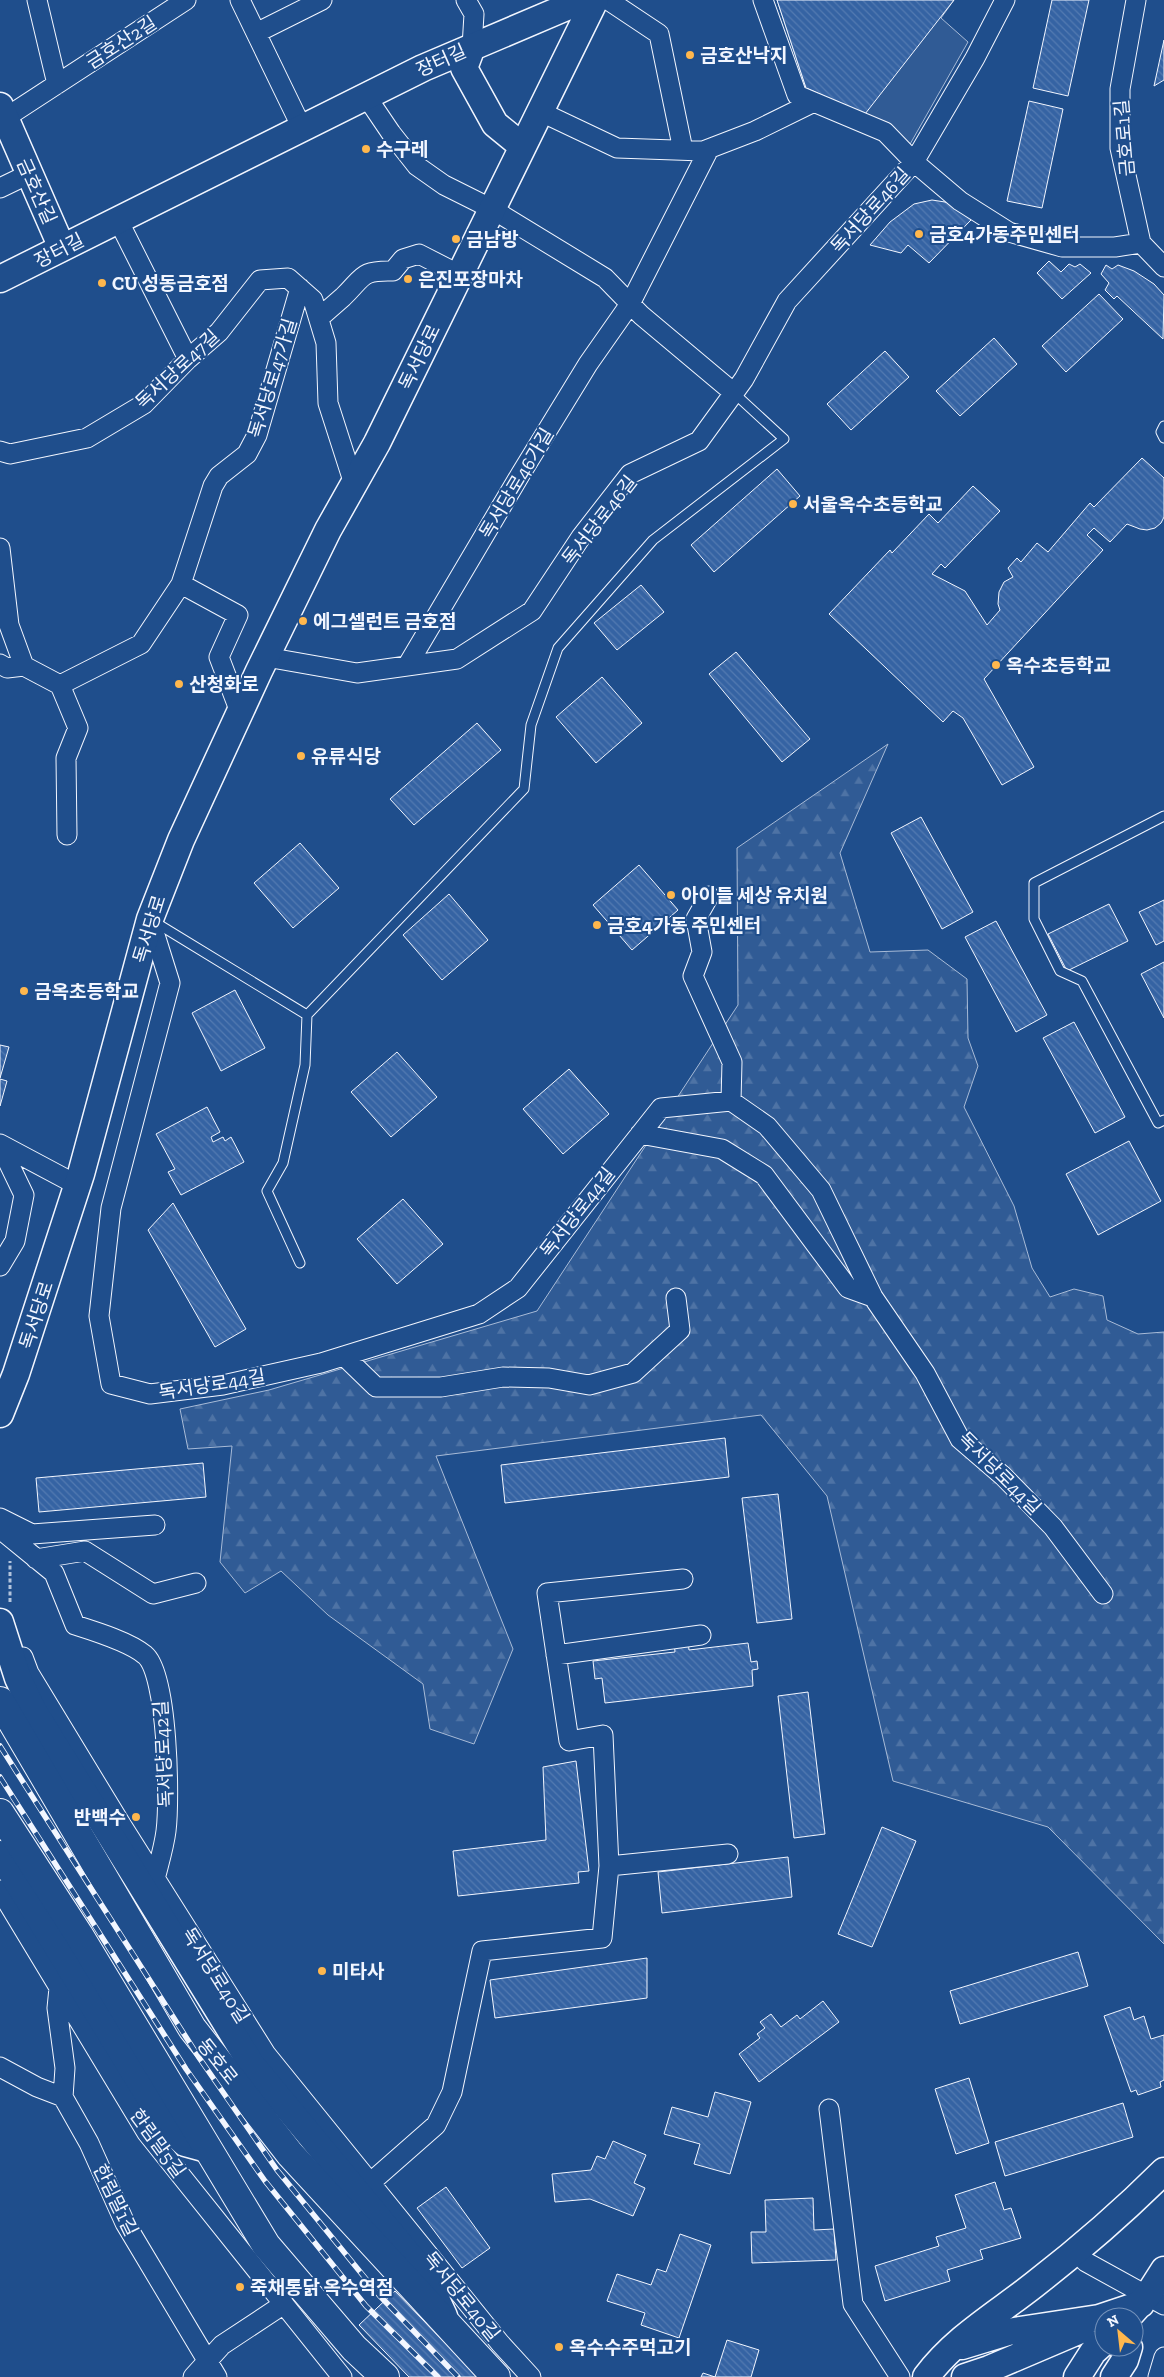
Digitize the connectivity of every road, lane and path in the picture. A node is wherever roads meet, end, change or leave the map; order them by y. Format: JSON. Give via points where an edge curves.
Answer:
{"nodes":[{"id":1,"x":37,"y":0,"type":"edge"},
{"id":2,"x":186,"y":0,"type":"edge"},
{"id":3,"x":240,"y":0,"type":"edge"},
{"id":4,"x":322,"y":0,"type":"edge"},
{"id":5,"x":466,"y":0,"type":"edge"},
{"id":6,"x":583,"y":0,"type":"edge"},
{"id":7,"x":595,"y":0,"type":"edge"},
{"id":8,"x":608,"y":0,"type":"edge"},
{"id":9,"x":763,"y":0,"type":"edge"},
{"id":10,"x":1005,"y":0,"type":"edge"},
{"id":11,"x":1136,"y":0,"type":"edge"},
{"id":12,"x":256,"y":33,"type":"junction"},
{"id":13,"x":472,"y":47,"type":"junction"},
{"id":14,"x":57,"y":84,"type":"junction"},
{"id":15,"x":366,"y":96,"type":"junction"},
{"id":16,"x":812,"y":103,"type":"junction"},
{"id":17,"x":539,"y":111,"type":"junction"},
{"id":18,"x":3,"y":112,"type":"edge"},
{"id":19,"x":302,"y":128,"type":"junction"},
{"id":20,"x":522,"y":146,"type":"junction"},
{"id":21,"x":709,"y":148,"type":"junction"},
{"id":22,"x":683,"y":150,"type":"junction"},
{"id":23,"x":914,"y":162,"type":"junction"},
{"id":24,"x":29,"y":174,"type":"junction"},
{"id":25,"x":0,"y":188,"type":"edge"},
{"id":26,"x":492,"y":209,"type":"junction"},
{"id":27,"x":118,"y":220,"type":"junction"},
{"id":28,"x":1141,"y":243,"type":"junction"},
{"id":29,"x":62,"y":248,"type":"junction"},
{"id":30,"x":1164,"y":267,"type":"edge"},
{"id":31,"x":460,"y":274,"type":"junction"},
{"id":32,"x":0,"y":279,"type":"edge"},
{"id":33,"x":300,"y":288,"type":"junction"},
{"id":34,"x":630,"y":304,"type":"junction"},
{"id":35,"x":319,"y":318,"type":"junction"},
{"id":36,"x":188,"y":359,"type":"junction"},
{"id":37,"x":734,"y":393,"type":"junction"},
{"id":38,"x":1164,"y":426,"type":"edge"},
{"id":39,"x":1164,"y":438,"type":"edge"},
{"id":40,"x":0,"y":452,"type":"edge"},
{"id":41,"x":354,"y":484,"type":"junction"},
{"id":42,"x":0,"y":548,"type":"edge"},
{"id":43,"x":181,"y":584,"type":"junction"},
{"id":44,"x":266,"y":657,"type":"junction"},
{"id":45,"x":0,"y":664,"type":"edge"},
{"id":46,"x":24,"y":666,"type":"junction"},
{"id":47,"x":408,"y":666,"type":"junction"},
{"id":48,"x":60,"y":685,"type":"junction"},
{"id":49,"x":240,"y":712,"type":"junction"},
{"id":50,"x":1164,"y":816,"type":"edge"},
{"id":51,"x":67,"y":835,"type":"dead end"},
{"id":52,"x":709,"y":896,"type":"dead end"},
{"id":53,"x":150,"y":919,"type":"junction"},
{"id":54,"x":307,"y":1015,"type":"junction"},
{"id":55,"x":731,"y":1101,"type":"junction"},
{"id":56,"x":1164,"y":1120,"type":"edge"},
{"id":57,"x":640,"y":1134,"type":"junction"},
{"id":58,"x":0,"y":1144,"type":"edge"},
{"id":59,"x":77,"y":1185,"type":"junction"},
{"id":60,"x":300,"y":1263,"type":"dead end"},
{"id":61,"x":0,"y":1266,"type":"edge"},
{"id":62,"x":873,"y":1297,"type":"junction"},
{"id":63,"x":676,"y":1298,"type":"dead end"},
{"id":64,"x":344,"y":1356,"type":"junction"},
{"id":65,"x":0,"y":1414,"type":"edge"},
{"id":66,"x":0,"y":1518,"type":"edge"},
{"id":67,"x":155,"y":1525,"type":"dead end"},
{"id":68,"x":6,"y":1534,"type":"edge"},
{"id":69,"x":36,"y":1559,"type":"junction"},
{"id":70,"x":683,"y":1578,"type":"dead end"},
{"id":71,"x":196,"y":1584,"type":"dead end"},
{"id":72,"x":1102,"y":1594,"type":"dead end"},
{"id":73,"x":6,"y":1631,"type":"edge"},
{"id":74,"x":701,"y":1635,"type":"dead end"},
{"id":75,"x":556,"y":1654,"type":"junction"},
{"id":76,"x":0,"y":1701,"type":"edge"},
{"id":77,"x":0,"y":1813,"type":"edge"},
{"id":78,"x":0,"y":1854,"type":"edge"},
{"id":79,"x":728,"y":1854,"type":"dead end"},
{"id":80,"x":609,"y":1866,"type":"junction"},
{"id":81,"x":156,"y":1879,"type":"junction"},
{"id":82,"x":0,"y":1890,"type":"edge"},
{"id":83,"x":59,"y":1988,"type":"junction"},
{"id":84,"x":0,"y":2066,"type":"edge"},
{"id":85,"x":63,"y":2097,"type":"junction"},
{"id":86,"x":829,"y":2109,"type":"dead end"},
{"id":87,"x":207,"y":2149,"type":"junction"},
{"id":88,"x":1164,"y":2171,"type":"edge"},
{"id":89,"x":370,"y":2183,"type":"junction"},
{"id":90,"x":1076,"y":2251,"type":"junction"},
{"id":91,"x":1164,"y":2270,"type":"edge"},
{"id":92,"x":284,"y":2304,"type":"junction"},
{"id":93,"x":1145,"y":2305,"type":"edge"},
{"id":94,"x":1094,"y":2325,"type":"edge"},
{"id":95,"x":451,"y":2330,"type":"junction"},
{"id":96,"x":954,"y":2349,"type":"junction"},
{"id":97,"x":1094,"y":2351,"type":"edge"},
{"id":98,"x":1126,"y":2357,"type":"edge"},
{"id":99,"x":1164,"y":2357,"type":"edge"},
{"id":100,"x":208,"y":2361,"type":"junction"},
{"id":101,"x":988,"y":2374,"type":"edge"},
{"id":102,"x":193,"y":2377,"type":"edge"},
{"id":103,"x":217,"y":2377,"type":"edge"},
{"id":104,"x":342,"y":2377,"type":"edge"},
{"id":105,"x":385,"y":2377,"type":"edge"},
{"id":106,"x":496,"y":2377,"type":"edge"},
{"id":107,"x":532,"y":2377,"type":"edge"},
{"id":108,"x":900,"y":2377,"type":"edge"},
{"id":109,"x":926,"y":2377,"type":"edge"},
{"id":110,"x":1078,"y":2377,"type":"edge"},
{"id":111,"x":1114,"y":2377,"type":"edge"},
{"id":112,"x":1158,"y":2377,"type":"edge"}],
"edges":[{"from":1,"to":14,"type":"street"},
{"from":2,"to":14,"type":"street","name":"금호산2길"},
{"from":3,"to":12,"type":"street"},
{"from":4,"to":12,"type":"street"},
{"from":5,"to":13,"type":"street","via":[[474,14]]},
{"from":6,"to":13,"type":"main road","name":"장터길"},
{"from":7,"to":17,"type":"main road","name":"독서당로"},
{"from":8,"to":22,"type":"street","via":[[659,34]]},
{"from":9,"to":16,"type":"street","via":[[797,95]]},
{"from":10,"to":23,"type":"street","name":"독서당로46길"},
{"from":11,"to":28,"type":"street","name":"금호로1길","via":[[1120,89],[1120,148]]},
{"from":12,"to":19,"type":"street"},
{"from":13,"to":15,"type":"main road","name":"장터길"},
{"from":13,"to":20,"type":"main road","via":[[464,68],[495,124]]},
{"from":14,"to":18,"type":"street","name":"금호산2길"},
{"from":15,"to":19,"type":"main road","name":"장터길"},
{"from":15,"to":26,"type":"street","via":[[417,166],[444,185]]},
{"from":16,"to":21,"type":"street","via":[[755,131]]},
{"from":16,"to":23,"type":"street","via":[[885,132]]},
{"from":17,"to":20,"type":"main road","name":"독서당로"},
{"from":17,"to":22,"type":"street","via":[[617,148]]},
{"from":18,"to":24,"type":"main road","name":"금호산길"},
{"from":19,"to":27,"type":"main road","name":"장터길"},
{"from":20,"to":26,"type":"main road","name":"독서당로"},
{"from":21,"to":22,"type":"street"},
{"from":21,"to":34,"type":"street","name":"독서당로46가길"},
{"from":23,"to":28,"type":"street","name":"독서당로46길","via":[[960,201],[1008,232],[1062,247],[1115,247]]},
{"from":23,"to":37,"type":"street","name":"독서당로46길","via":[[787,301]]},
{"from":24,"to":25,"type":"street"},
{"from":24,"to":29,"type":"main road","name":"금호산길"},
{"from":26,"to":31,"type":"main road","name":"독서당로"},
{"from":26,"to":34,"type":"street","via":[[605,278]]},
{"from":27,"to":29,"type":"main road","name":"장터길"},
{"from":27,"to":36,"type":"street"},
{"from":28,"to":30,"type":"street"},
{"from":29,"to":32,"type":"main road","name":"장터길"},
{"from":31,"to":35,"type":"street","via":[[419,254],[403,259],[393,271],[378,271],[359,278]]},
{"from":31,"to":41,"type":"main road","name":"독서당로"},
{"from":33,"to":35,"type":"street","name":"독서당로47길","via":[[314,300]]},
{"from":33,"to":36,"type":"street","name":"독서당로47길","via":[[288,278],[260,280],[219,332]]},
{"from":33,"to":43,"type":"street","name":"독서당로47가길","via":[[257,435],[247,454],[219,476],[213,486]]},
{"from":34,"to":37,"type":"street"},
{"from":34,"to":47,"type":"street","name":"독서당로46가길","via":[[524,467]]},
{"from":35,"to":41,"type":"street","name":"독서당로47길","via":[[326,343],[328,403]]},
{"from":36,"to":40,"type":"street","name":"독서당로47길","via":[[144,404],[87,438],[10,454]]},
{"from":37,"to":47,"type":"street","name":"독서당로46길","via":[[698,441],[630,474],[581,537],[532,611],[457,659]]},
{"from":37,"to":54,"type":"lane","via":[[784,439],[652,540],[558,648],[531,725],[524,788]]},
{"from":38,"to":39,"type":"lane","via":[[1161,432]]},
{"from":41,"to":44,"type":"main road","name":"독서당로"},
{"from":42,"to":46,"type":"street","via":[[9,626]]},
{"from":43,"to":48,"type":"street","name":"독서당로47가길","via":[[141,644]]},
{"from":43,"to":49,"type":"street","via":[[238,615],[219,657]]},
{"from":44,"to":47,"type":"street","name":"독서당로46길","via":[[357,673]]},
{"from":44,"to":49,"type":"main road","name":"독서당로"},
{"from":45,"to":46,"type":"street","via":[[8,668]]},
{"from":46,"to":48,"type":"street"},
{"from":48,"to":51,"type":"street","via":[[78,728],[66,758]]},
{"from":49,"to":53,"type":"main road","name":"독서당로","via":[[181,840]]},
{"from":50,"to":56,"type":"lane","via":[[1034,883],[1034,919],[1060,971],[1082,981],[1158,1123]]},
{"from":52,"to":55,"type":"street","via":[[696,919],[702,952],[693,976],[732,1062]]},
{"from":53,"to":54,"type":"lane"},
{"from":53,"to":59,"type":"main road","name":"독서당로"},
{"from":53,"to":64,"type":"street","name":"독서당로44길","via":[[170,983],[111,1208],[99,1316],[111,1384],[150,1394],[222,1385]]},
{"from":54,"to":60,"type":"lane","via":[[305,1065],[283,1163],[267,1191]]},
{"from":55,"to":57,"type":"street","name":"독서당로44길","via":[[661,1108]]},
{"from":55,"to":62,"type":"street","name":"독서당로44길","via":[[767,1126],[821,1190]]},
{"from":57,"to":62,"type":"street","via":[[722,1149],[764,1175],[848,1288]]},
{"from":57,"to":64,"type":"street","name":"독서당로44길","via":[[518,1288],[479,1314]]},
{"from":58,"to":59,"type":"street"},
{"from":58,"to":61,"type":"street","via":[[24,1195],[15,1241]]},
{"from":59,"to":65,"type":"main road","name":"독서당로"},
{"from":62,"to":72,"type":"street","name":"독서당로44길","via":[[925,1373],[960,1438],[1053,1526]]},
{"from":63,"to":64,"type":"street","via":[[680,1330],[633,1373],[589,1385],[549,1378],[503,1377],[441,1387],[376,1387]]},
{"from":66,"to":67,"type":"street","via":[[32,1534]]},
{"from":68,"to":69,"type":"street","name":"독서당로42길"},
{"from":68,"to":73,"type":"path","via":[[9,1594]]},
{"from":69,"to":71,"type":"street","via":[[85,1550],[153,1594]]},
{"from":69,"to":81,"type":"street","name":"독서당로42길","via":[[54,1573],[75,1626],[105,1634],[146,1655],[154,1668],[160,1688],[166,1746],[166,1830]]},
{"from":70,"to":75,"type":"street","via":[[547,1593]]},
{"from":73,"to":81,"type":"street","name":"독서당로40길"},
{"from":73,"to":95,"type":"main road","via":[[18,1678],[33,1710],[252,2065],[424,2273]]},
{"from":74,"to":75,"type":"street"},
{"from":75,"to":80,"type":"street","via":[[569,1741],[602,1735]]},
{"from":76,"to":95,"type":"main road","name":"동호로","via":[[192,2028],[290,2154]]},
{"from":77,"to":87,"type":"main road","via":[[79,1935]]},
{"from":78,"to":87,"type":"main road","via":[[167,2126],[184,2143]]},
{"from":79,"to":80,"type":"street"},
{"from":80,"to":89,"type":"street","via":[[602,1938],[482,1951],[452,2092],[436,2126]]},
{"from":81,"to":89,"type":"street","name":"독서당로40길","via":[[266,2054]]},
{"from":82,"to":83,"type":"street","name":"한림말5길"},
{"from":83,"to":85,"type":"street","via":[[57,2008],[65,2068]]},
{"from":83,"to":92,"type":"street","name":"한림말5길","via":[[147,2133]]},
{"from":84,"to":85,"type":"street","via":[[37,2087]]},
{"from":85,"to":100,"type":"street","name":"한림말1길","via":[[125,2223]]},
{"from":86,"to":108,"type":"street","via":[[853,2304]]},
{"from":87,"to":105,"type":"main road","via":[[266,2245],[354,2348]]},
{"from":88,"to":90,"type":"main road"},
{"from":89,"to":107,"type":"street","name":"독서당로40길","via":[[500,2343]]},
{"from":90,"to":93,"type":"street"},
{"from":90,"to":96,"type":"main road","via":[[972,2330]]},
{"from":91,"to":93,"type":"main road"},
{"from":92,"to":100,"type":"street","via":[[222,2345]]},
{"from":92,"to":104,"type":"street","name":"한림말5길"},
{"from":93,"to":96,"type":"main road","via":[[1099,2318],[1008,2332]]},
{"from":94,"to":101,"type":"main road"},
{"from":95,"to":106,"type":"main road","name":"동호로"},
{"from":96,"to":109,"type":"main road","via":[[939,2359]]},
{"from":97,"to":110,"type":"main road"},
{"from":98,"to":111,"type":"main road"},
{"from":99,"to":112,"type":"street"},
{"from":100,"to":102,"type":"street"},
{"from":100,"to":103,"type":"street","name":"한림말1길"}]}
